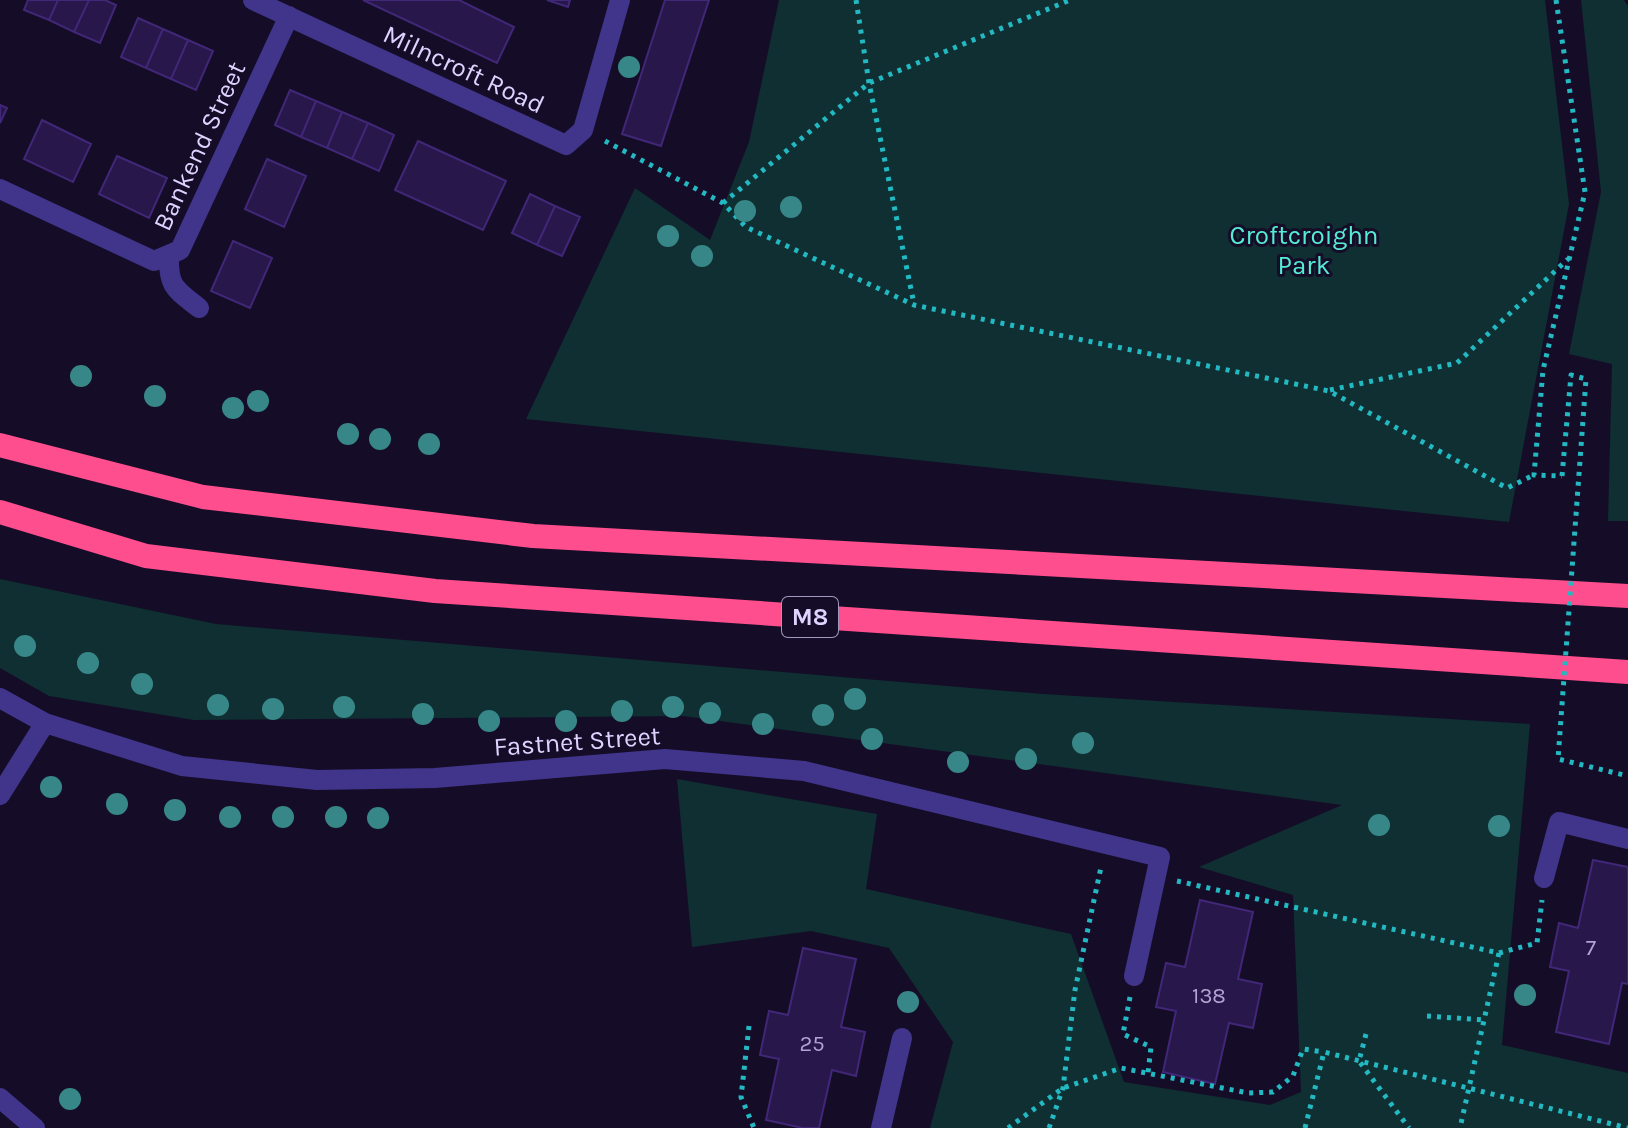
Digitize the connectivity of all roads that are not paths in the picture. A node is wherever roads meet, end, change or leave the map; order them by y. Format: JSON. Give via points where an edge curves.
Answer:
{"nodes":[{"id":1,"x":253,"y":0,"type":"edge"},
{"id":2,"x":620,"y":0,"type":"edge"},
{"id":3,"x":289,"y":16,"type":"junction"},
{"id":4,"x":0,"y":189,"type":"edge"},
{"id":5,"x":169,"y":255,"type":"junction"},
{"id":6,"x":199,"y":308,"type":"dead end"},
{"id":7,"x":0,"y":445,"type":"edge"},
{"id":8,"x":0,"y":512,"type":"edge"},
{"id":9,"x":1628,"y":596,"type":"edge"},
{"id":10,"x":1628,"y":672,"type":"edge"},
{"id":11,"x":0,"y":698,"type":"edge"},
{"id":12,"x":45,"y":723,"type":"junction"},
{"id":13,"x":0,"y":795,"type":"edge"},
{"id":14,"x":1628,"y":839,"type":"edge"},
{"id":15,"x":1544,"y":878,"type":"road end"},
{"id":16,"x":1134,"y":976,"type":"road end"},
{"id":17,"x":902,"y":1038,"type":"dead end"},
{"id":18,"x":0,"y":1098,"type":"edge"},
{"id":19,"x":35,"y":1128,"type":"edge"},
{"id":20,"x":881,"y":1128,"type":"edge"}],
"edges":[{"from":1,"to":3,"type":"street","name":"Milncroft Road"},
{"from":2,"to":3,"type":"street","name":"Milncroft Road","via":[[583,130],[566,145]]},
{"from":3,"to":5,"type":"street","name":"Bankend Street","via":[[180,250]]},
{"from":4,"to":5,"type":"street","name":"Bankend Street","via":[[154,261]]},
{"from":5,"to":6,"type":"street","via":[[168,277],[174,288]]},
{"from":7,"to":9,"type":"highway","via":[[203,497],[533,536]]},
{"from":8,"to":10,"type":"highway","number":"M8","via":[[146,556],[435,591]]},
{"from":11,"to":12,"type":"street","name":"Fastnet Street"},
{"from":12,"to":13,"type":"street"},
{"from":12,"to":16,"type":"street","name":"Fastnet Street","via":[[182,766],[317,780],[435,778],[665,759],[804,771],[1106,844],[1158,867]]},
{"from":14,"to":15,"type":"street","via":[[1559,822]]},
{"from":17,"to":20,"type":"street"},
{"from":18,"to":19,"type":"street"}]}
